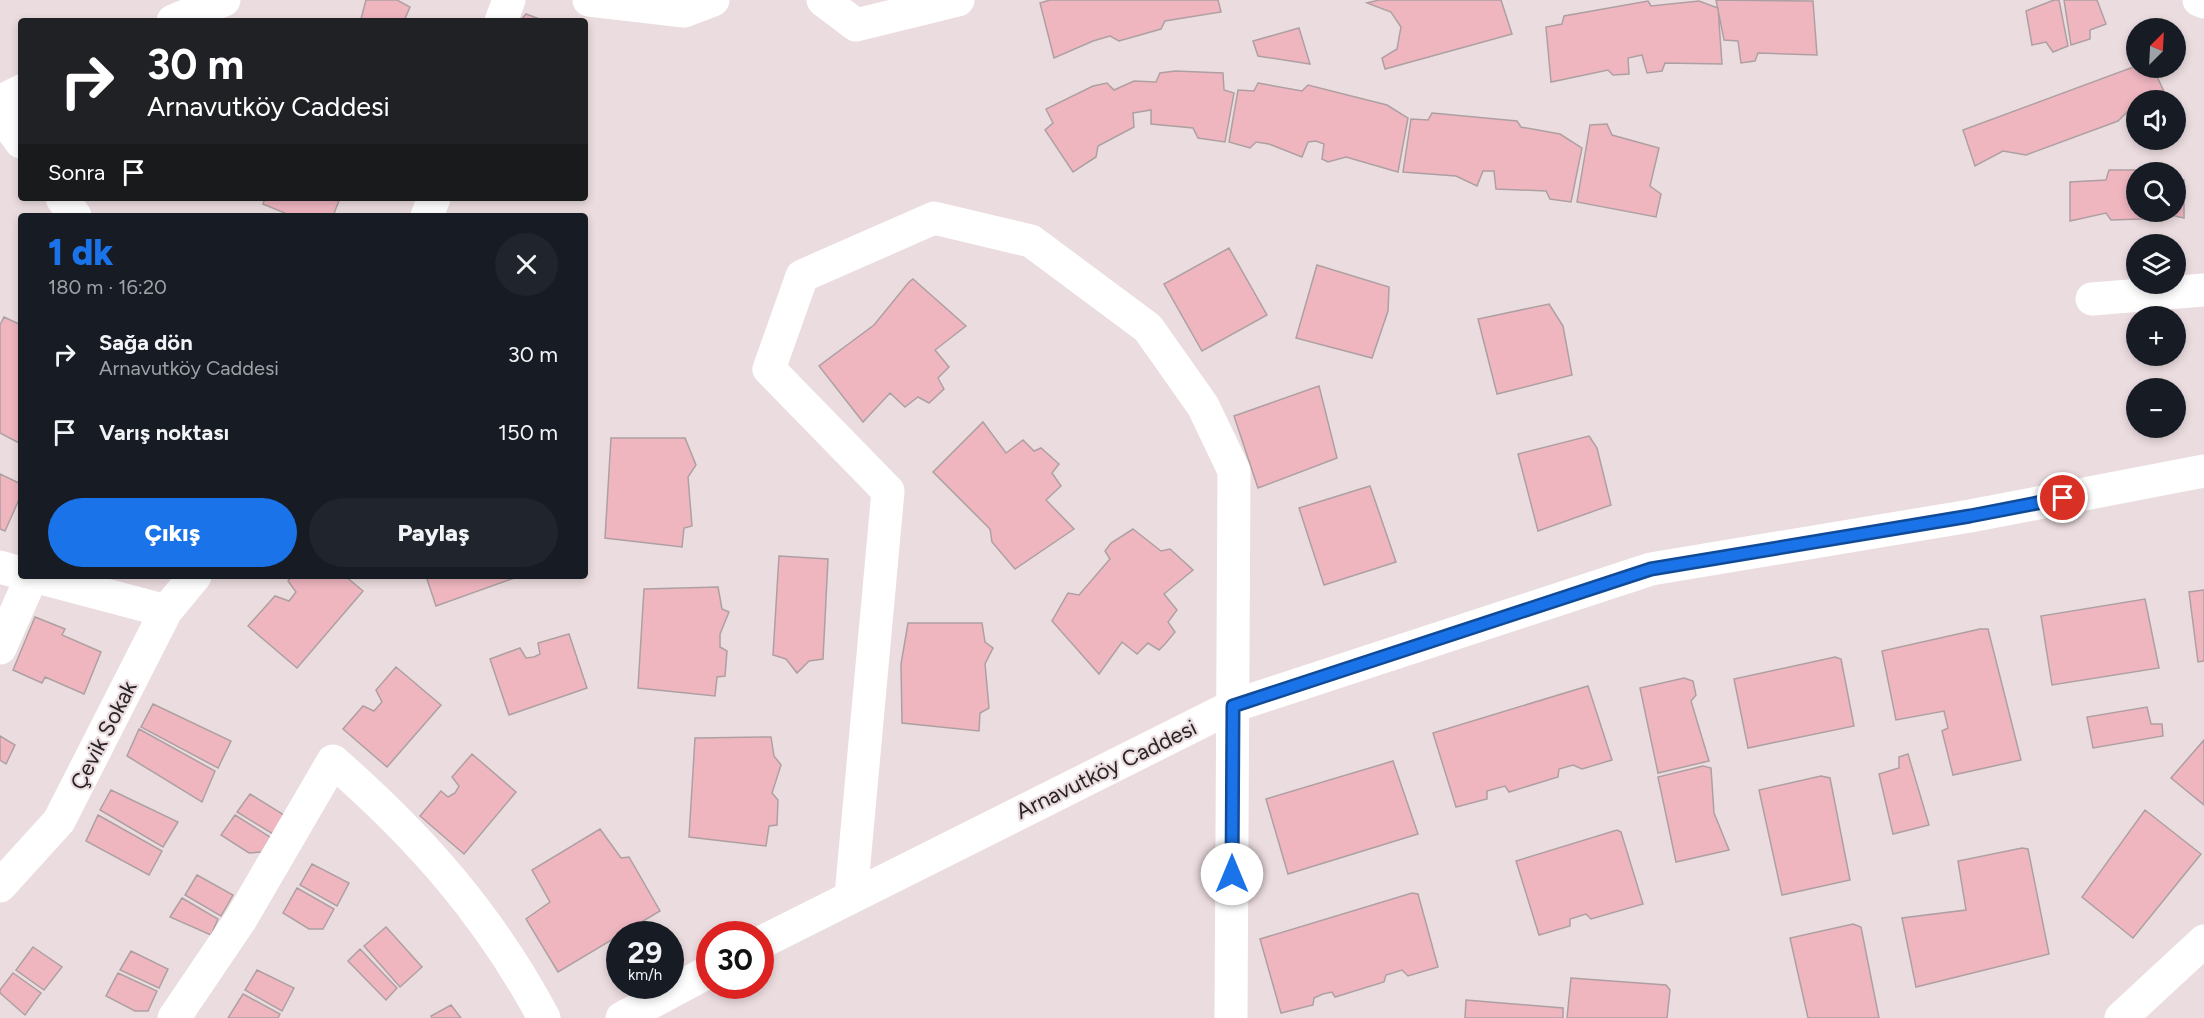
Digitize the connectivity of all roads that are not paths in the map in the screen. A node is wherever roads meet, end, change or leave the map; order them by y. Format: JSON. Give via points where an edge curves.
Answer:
{"nodes":[{"id":1,"x":224,"y":0,"type":"edge"},
{"id":2,"x":509,"y":0,"type":"edge"},
{"id":3,"x":589,"y":0,"type":"edge"},
{"id":4,"x":713,"y":0,"type":"edge"},
{"id":5,"x":823,"y":0,"type":"edge"},
{"id":6,"x":958,"y":0,"type":"edge"},
{"id":7,"x":2199,"y":0,"type":"edge"},
{"id":8,"x":2204,"y":2,"type":"edge"},
{"id":9,"x":180,"y":18,"type":"edge"},
{"id":10,"x":502,"y":18,"type":"edge"},
{"id":11,"x":18,"y":93,"type":"edge"},
{"id":12,"x":0,"y":102,"type":"edge"},
{"id":13,"x":0,"y":113,"type":"edge"},
{"id":14,"x":18,"y":138,"type":"edge"},
{"id":15,"x":2204,"y":290,"type":"edge"},
{"id":16,"x":2092,"y":299,"type":"dead end"},
{"id":17,"x":2204,"y":471,"type":"edge"},
{"id":18,"x":0,"y":567,"type":"edge"},
{"id":19,"x":18,"y":572,"type":"edge"},
{"id":20,"x":32,"y":579,"type":"edge"},
{"id":21,"x":45,"y":579,"type":"edge"},
{"id":22,"x":192,"y":579,"type":"edge"},
{"id":23,"x":166,"y":610,"type":"junction"},
{"id":24,"x":0,"y":648,"type":"edge"},
{"id":25,"x":1233,"y":706,"type":"junction"},
{"id":26,"x":0,"y":886,"type":"edge"},
{"id":27,"x":851,"y":896,"type":"junction"},
{"id":28,"x":774,"y":936,"type":"edge"},
{"id":29,"x":2204,"y":941,"type":"edge"},
{"id":30,"x":696,"y":978,"type":"edge"},
{"id":31,"x":174,"y":1018,"type":"edge"},
{"id":32,"x":544,"y":1018,"type":"edge"},
{"id":33,"x":622,"y":1018,"type":"edge"},
{"id":34,"x":1231,"y":1018,"type":"edge"},
{"id":35,"x":2121,"y":1018,"type":"edge"}],
"edges":[{"from":1,"to":9,"type":"street"},
{"from":2,"to":10,"type":"street"},
{"from":3,"to":4,"type":"street","via":[[684,11]]},
{"from":5,"to":6,"type":"street","via":[[856,25]]},
{"from":7,"to":8,"type":"street"},
{"from":11,"to":12,"type":"street"},
{"from":13,"to":14,"type":"street"},
{"from":15,"to":16,"type":"street"},
{"from":17,"to":25,"type":"street","name":"Arnavutköy Caddesi","via":[[1970,516],[1651,569]]},
{"from":18,"to":19,"type":"street"},
{"from":20,"to":24,"type":"street"},
{"from":21,"to":23,"type":"street"},
{"from":22,"to":23,"type":"street","name":"Çevik Sokak"},
{"from":23,"to":26,"type":"street","name":"Çevik Sokak","via":[[59,821]]},
{"from":25,"to":27,"type":"street","name":"Arnavutköy Caddesi"},
{"from":25,"to":27,"type":"street","via":[[1234,471],[1203,406],[1148,328],[1031,241],[934,218],[802,276],[769,369],[888,491]]},
{"from":25,"to":34,"type":"street"},
{"from":27,"to":28,"type":"street","name":"Arnavutköy Caddesi"},
{"from":29,"to":35,"type":"street"},
{"from":30,"to":33,"type":"street"},
{"from":31,"to":32,"type":"street","via":[[241,919],[333,761],[419,842],[458,887],[496,939]]}]}
